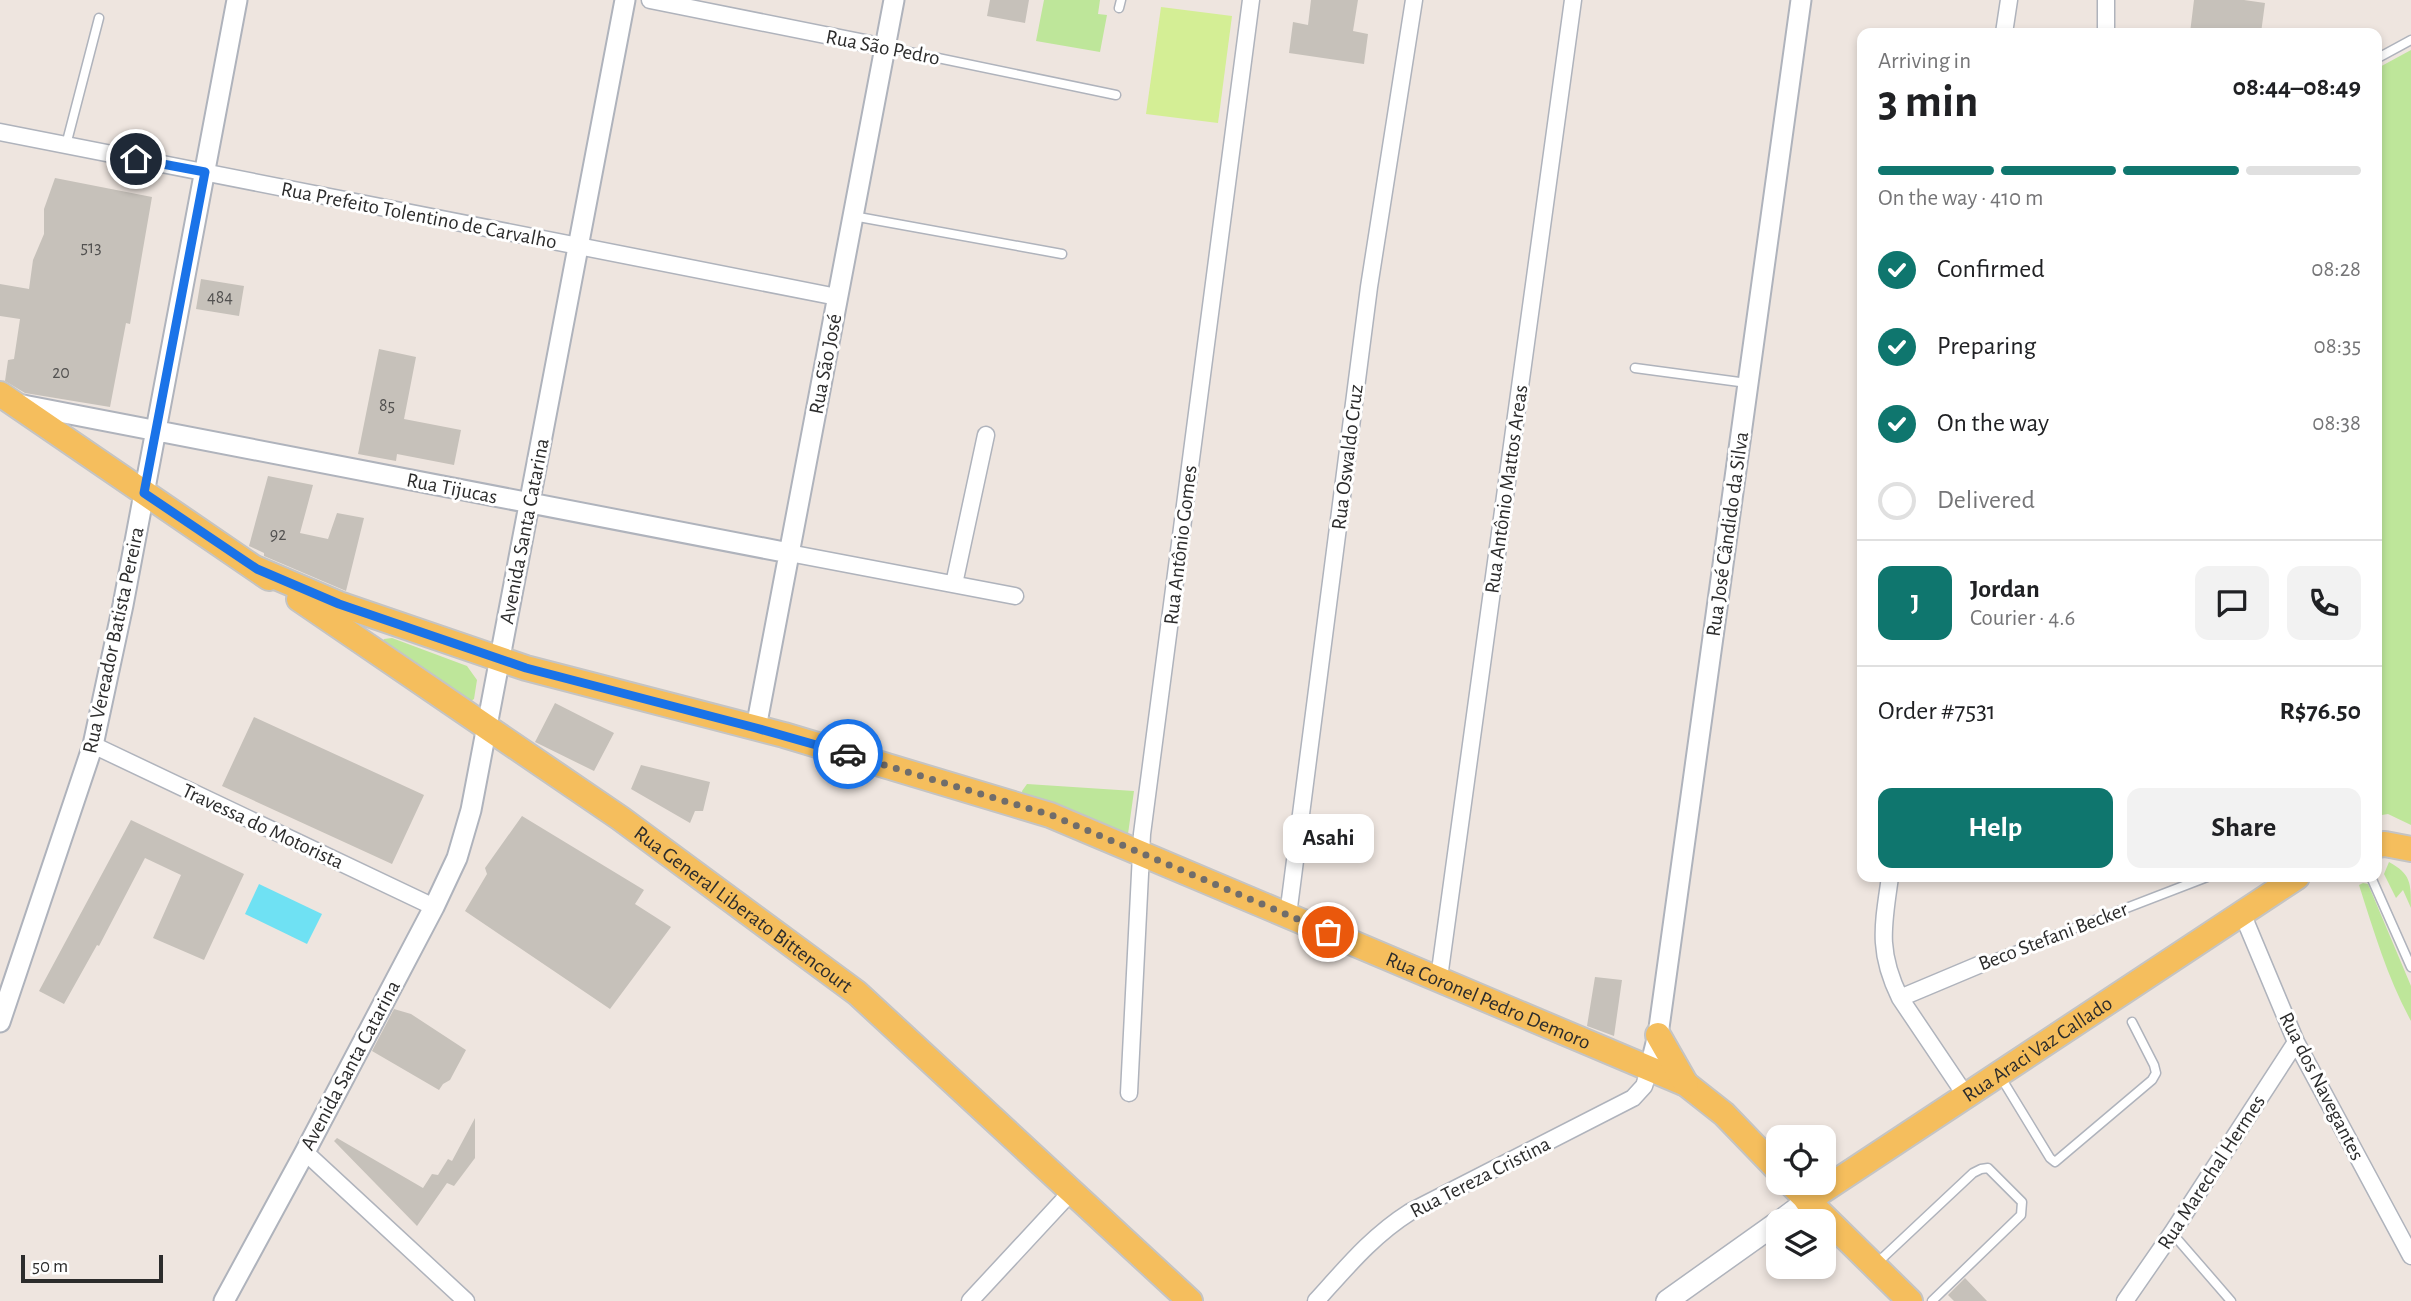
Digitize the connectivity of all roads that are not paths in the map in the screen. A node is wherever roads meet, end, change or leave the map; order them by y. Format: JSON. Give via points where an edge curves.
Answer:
{"nodes":[{"id":1,"x":237,"y":0,"type":"edge"},
{"id":2,"x":625,"y":0,"type":"edge"},
{"id":3,"x":650,"y":0,"type":"edge"},
{"id":4,"x":894,"y":0,"type":"edge"},
{"id":5,"x":1251,"y":0,"type":"edge"},
{"id":6,"x":1414,"y":0,"type":"edge"},
{"id":7,"x":1573,"y":0,"type":"edge"},
{"id":8,"x":1801,"y":0,"type":"edge"},
{"id":9,"x":2009,"y":0,"type":"edge"},
{"id":10,"x":2106,"y":0,"type":"edge"},
{"id":11,"x":99,"y":18,"type":"dead end"},
{"id":12,"x":2005,"y":28,"type":"edge"},
{"id":13,"x":2106,"y":28,"type":"edge"},
{"id":14,"x":2411,"y":40,"type":"edge"},
{"id":15,"x":885,"y":47,"type":"junction"},
{"id":16,"x":2382,"y":56,"type":"edge"},
{"id":17,"x":1116,"y":95,"type":"dead end"},
{"id":18,"x":0,"y":132,"type":"edge"},
{"id":19,"x":66,"y":145,"type":"junction"},
{"id":20,"x":205,"y":172,"type":"junction"},
{"id":21,"x":853,"y":216,"type":"junction"},
{"id":22,"x":578,"y":246,"type":"junction"},
{"id":23,"x":1062,"y":254,"type":"dead end"},
{"id":24,"x":838,"y":297,"type":"junction"},
{"id":25,"x":1635,"y":368,"type":"dead end"},
{"id":26,"x":1748,"y":383,"type":"junction"},
{"id":27,"x":7,"y":399,"type":"edge"},
{"id":28,"x":156,"y":430,"type":"junction"},
{"id":29,"x":986,"y":435,"type":"dead end"},
{"id":30,"x":144,"y":493,"type":"junction"},
{"id":31,"x":530,"y":503,"type":"junction"},
{"id":32,"x":789,"y":553,"type":"junction"},
{"id":33,"x":257,"y":569,"type":"junction"},
{"id":34,"x":954,"y":584,"type":"junction"},
{"id":35,"x":1015,"y":596,"type":"dead end"},
{"id":36,"x":500,"y":659,"type":"junction"},
{"id":37,"x":486,"y":728,"type":"junction"},
{"id":38,"x":756,"y":728,"type":"junction"},
{"id":39,"x":93,"y":746,"type":"junction"},
{"id":40,"x":2382,"y":844,"type":"edge"},
{"id":41,"x":2411,"y":849,"type":"edge"},
{"id":42,"x":1141,"y":852,"type":"junction"},
{"id":43,"x":1889,"y":882,"type":"edge"},
{"id":44,"x":2194,"y":882,"type":"edge"},
{"id":45,"x":2373,"y":882,"type":"edge"},
{"id":46,"x":2272,"y":884,"type":"edge"},
{"id":47,"x":434,"y":907,"type":"junction"},
{"id":48,"x":2242,"y":913,"type":"junction"},
{"id":49,"x":1288,"y":915,"type":"junction"},
{"id":50,"x":1981,"y":964,"type":"joint"},
{"id":51,"x":2411,"y":967,"type":"edge"},
{"id":52,"x":1439,"y":978,"type":"junction"},
{"id":53,"x":1900,"y":998,"type":"junction"},
{"id":54,"x":1,"y":1016,"type":"edge"},
{"id":55,"x":2132,"y":1022,"type":"dead end"},
{"id":56,"x":1658,"y":1035,"type":"junction"},
{"id":57,"x":2295,"y":1042,"type":"junction"},
{"id":58,"x":1650,"y":1067,"type":"junction"},
{"id":59,"x":1999,"y":1074,"type":"junction"},
{"id":60,"x":1686,"y":1084,"type":"junction"},
{"id":61,"x":1129,"y":1093,"type":"dead end"},
{"id":62,"x":1966,"y":1096,"type":"junction"},
{"id":63,"x":305,"y":1152,"type":"junction"},
{"id":64,"x":1766,"y":1158,"type":"edge"},
{"id":65,"x":1072,"y":1191,"type":"junction"},
{"id":66,"x":1801,"y":1195,"type":"edge"},
{"id":67,"x":1807,"y":1201,"type":"junction"},
{"id":68,"x":1796,"y":1209,"type":"edge"},
{"id":69,"x":1766,"y":1231,"type":"edge"},
{"id":70,"x":2172,"y":1233,"type":"junction"},
{"id":71,"x":2411,"y":1256,"type":"edge"},
{"id":72,"x":1874,"y":1266,"type":"junction"},
{"id":73,"x":1185,"y":1299,"type":"edge"},
{"id":74,"x":223,"y":1301,"type":"edge"},
{"id":75,"x":466,"y":1301,"type":"edge"},
{"id":76,"x":970,"y":1301,"type":"edge"},
{"id":77,"x":1316,"y":1301,"type":"edge"},
{"id":78,"x":1667,"y":1301,"type":"edge"},
{"id":79,"x":1910,"y":1301,"type":"edge"},
{"id":80,"x":1932,"y":1301,"type":"edge"},
{"id":81,"x":2125,"y":1301,"type":"edge"},
{"id":82,"x":2231,"y":1301,"type":"edge"}],
"edges":[{"from":1,"to":20,"type":"street","name":"Rua Vereador Batista Pereira"},
{"from":2,"to":22,"type":"street","name":"Avenida Santa Catarina"},
{"from":3,"to":15,"type":"street","name":"Rua São Pedro"},
{"from":4,"to":15,"type":"street","name":"Rua São José"},
{"from":5,"to":42,"type":"street","name":"Rua Antônio Gomes"},
{"from":6,"to":49,"type":"street","name":"Rua Oswaldo Cruz","via":[[1369,287]]},
{"from":7,"to":52,"type":"street","name":"Rua Antônio Mattos Areas"},
{"from":8,"to":26,"type":"street","name":"Rua José Cândido da Silva"},
{"from":9,"to":12,"type":"street"},
{"from":10,"to":13,"type":"street"},
{"from":11,"to":19,"type":"lane"},
{"from":14,"to":16,"type":"lane"},
{"from":15,"to":17,"type":"lane","name":"Rua São Pedro"},
{"from":15,"to":21,"type":"street","name":"Rua São José"},
{"from":18,"to":19,"type":"street","name":"Rua Prefeito Tolentino de Carvalho"},
{"from":19,"to":20,"type":"street","name":"Rua Prefeito Tolentino de Carvalho"},
{"from":20,"to":22,"type":"street","name":"Rua Prefeito Tolentino de Carvalho"},
{"from":20,"to":28,"type":"street","name":"Rua Vereador Batista Pereira"},
{"from":21,"to":23,"type":"lane"},
{"from":21,"to":24,"type":"street","name":"Rua São José"},
{"from":22,"to":24,"type":"street","name":"Rua Prefeito Tolentino de Carvalho"},
{"from":22,"to":31,"type":"street","name":"Avenida Santa Catarina"},
{"from":24,"to":32,"type":"street","name":"Rua São José"},
{"from":25,"to":26,"type":"lane"},
{"from":26,"to":56,"type":"street","name":"Rua José Cândido da Silva"},
{"from":27,"to":28,"type":"street","name":"Rua Tijucas"},
{"from":27,"to":30,"type":"main road"},
{"from":28,"to":30,"type":"street","name":"Rua Vereador Batista Pereira"},
{"from":28,"to":31,"type":"street","name":"Rua Tijucas"},
{"from":29,"to":34,"type":"street"},
{"from":30,"to":33,"type":"main road"},
{"from":30,"to":39,"type":"street","name":"Rua Vereador Batista Pereira"},
{"from":31,"to":32,"type":"street","name":"Rua Tijucas"},
{"from":31,"to":36,"type":"street","name":"Avenida Santa Catarina"},
{"from":32,"to":34,"type":"street","name":"Rua Tijucas"},
{"from":32,"to":38,"type":"street","name":"Rua São José"},
{"from":33,"to":36,"type":"main road","name":"Rua Coronel Pedro Demoro","via":[[339,604]]},
{"from":33,"to":37,"type":"main road","name":"Rua General Liberato Bittencourt"},
{"from":34,"to":35,"type":"street","name":"Rua Tijucas"},
{"from":36,"to":37,"type":"street","name":"Avenida Santa Catarina"},
{"from":36,"to":38,"type":"main road","name":"Rua Coronel Pedro Demoro"},
{"from":37,"to":47,"type":"street","name":"Avenida Santa Catarina","via":[[464,836]]},
{"from":37,"to":65,"type":"main road","name":"Rua General Liberato Bittencourt","via":[[620,817],[858,993]]},
{"from":38,"to":42,"type":"main road","name":"Rua Coronel Pedro Demoro","via":[[1011,802]]},
{"from":39,"to":47,"type":"street","name":"Travessa do Motorista"},
{"from":39,"to":54,"type":"street","name":"Rua Vereador Batista Pereira"},
{"from":40,"to":41,"type":"main road"},
{"from":42,"to":49,"type":"main road","name":"Rua Coronel Pedro Demoro"},
{"from":42,"to":61,"type":"street","name":"Rua Antônio Gomes"},
{"from":43,"to":53,"type":"street","via":[[1883,944]]},
{"from":44,"to":50,"type":"lane","name":"Beco Stefani Becker"},
{"from":45,"to":51,"type":"lane"},
{"from":46,"to":48,"type":"main road","name":"Rua Araci Vaz Callado"},
{"from":47,"to":63,"type":"street","name":"Avenida Santa Catarina"},
{"from":48,"to":57,"type":"street","name":"Rua dos Navegantes"},
{"from":48,"to":59,"type":"main road","name":"Rua Araci Vaz Callado"},
{"from":49,"to":52,"type":"main road","name":"Rua Coronel Pedro Demoro"},
{"from":50,"to":53,"type":"street","name":"Beco Stefani Becker"},
{"from":52,"to":58,"type":"main road","name":"Rua Coronel Pedro Demoro"},
{"from":53,"to":62,"type":"street"},
{"from":55,"to":59,"type":"lane","via":[[2156,1073],[2055,1162]]},
{"from":56,"to":58,"type":"street","name":"Rua José Cândido da Silva"},
{"from":56,"to":60,"type":"main road"},
{"from":57,"to":70,"type":"street","name":"Rua Marechal Hermes"},
{"from":57,"to":71,"type":"street","name":"Rua dos Navegantes"},
{"from":58,"to":60,"type":"main road","name":"Rua Coronel Pedro Demoro"},
{"from":58,"to":77,"type":"street","name":"Rua Tereza Cristina","via":[[1644,1086],[1633,1098],[1385,1227]]},
{"from":59,"to":62,"type":"main road","name":"Rua Araci Vaz Callado"},
{"from":60,"to":64,"type":"main road","name":"Rua Coronel Pedro Demoro","via":[[1724,1114]]},
{"from":62,"to":67,"type":"main road","name":"Rua Araci Vaz Callado"},
{"from":63,"to":74,"type":"street","name":"Avenida Santa Catarina"},
{"from":63,"to":75,"type":"street"},
{"from":65,"to":73,"type":"main road","name":"Rua General Liberato Bittencourt"},
{"from":65,"to":76,"type":"street"},
{"from":66,"to":67,"type":"main road"},
{"from":67,"to":68,"type":"main road","name":"Rua Araci Vaz Callado"},
{"from":67,"to":72,"type":"main road"},
{"from":69,"to":78,"type":"main road","name":"Rua Araci Vaz Callado"},
{"from":70,"to":81,"type":"street","name":"Rua Marechal Hermes"},
{"from":70,"to":82,"type":"lane"},
{"from":72,"to":79,"type":"main road"},
{"from":72,"to":80,"type":"lane","via":[[1973,1173],[1989,1168],[2022,1202],[2021,1215]]}]}
